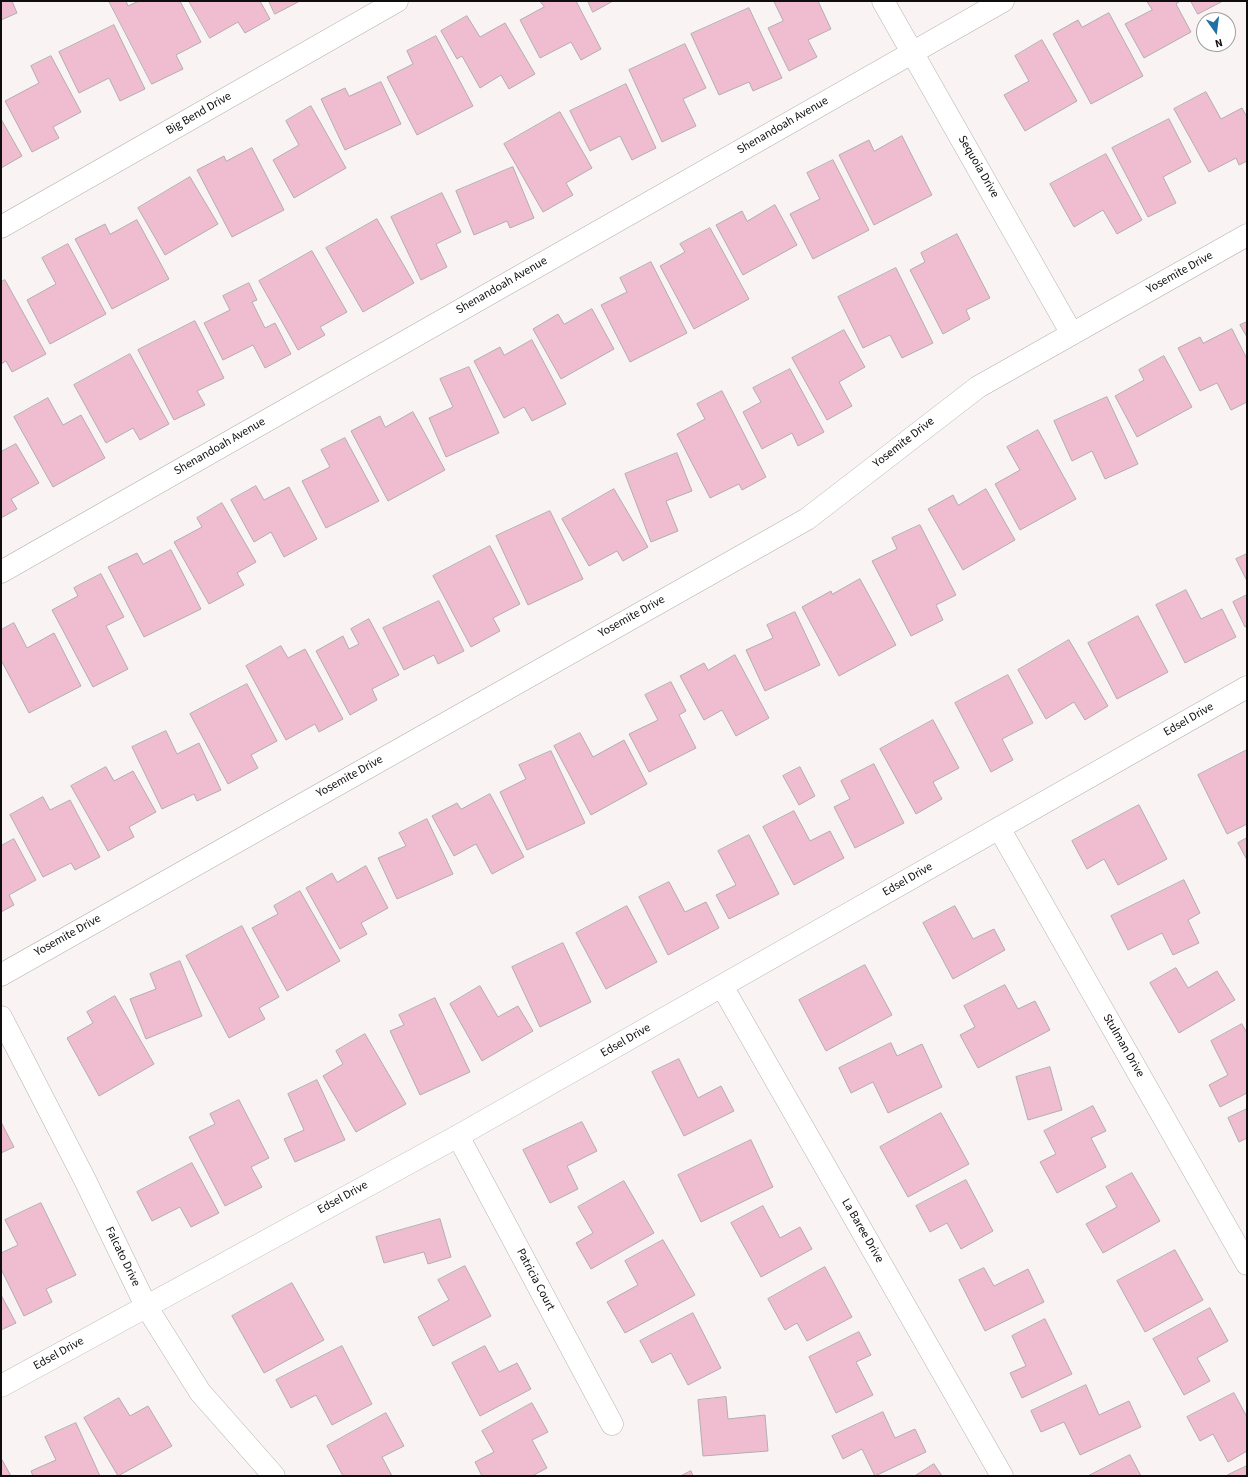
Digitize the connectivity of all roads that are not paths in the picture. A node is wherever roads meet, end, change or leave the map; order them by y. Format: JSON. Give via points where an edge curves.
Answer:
{"nodes":[{"id":1,"x":397,"y":1,"type":"edge"},
{"id":2,"x":883,"y":1,"type":"edge"},
{"id":3,"x":1003,"y":1,"type":"edge"},
{"id":4,"x":912,"y":52,"type":"junction"},
{"id":5,"x":1,"y":227,"type":"edge"},
{"id":6,"x":1247,"y":235,"type":"edge"},
{"id":7,"x":1072,"y":334,"type":"junction"},
{"id":8,"x":1,"y":572,"type":"edge"},
{"id":9,"x":1247,"y":687,"type":"edge"},
{"id":10,"x":999,"y":828,"type":"junction"},
{"id":11,"x":1,"y":975,"type":"edge"},
{"id":12,"x":722,"y":986,"type":"junction"},
{"id":13,"x":1,"y":1018,"type":"edge"},
{"id":14,"x":458,"y":1136,"type":"junction"},
{"id":15,"x":1247,"y":1264,"type":"edge"},
{"id":16,"x":146,"y":1306,"type":"junction"},
{"id":17,"x":1,"y":1386,"type":"edge"},
{"id":18,"x":612,"y":1424,"type":"dead end"},
{"id":19,"x":274,"y":1476,"type":"edge"},
{"id":20,"x":1002,"y":1476,"type":"edge"}],
"edges":[{"from":1,"to":5,"type":"street","name":"Big Bend Drive"},
{"from":2,"to":4,"type":"street","name":"Sequoia Drive"},
{"from":3,"to":4,"type":"street","name":"Shenandoah Avenue"},
{"from":4,"to":7,"type":"street","name":"Sequoia Drive"},
{"from":4,"to":8,"type":"street","name":"Shenandoah Avenue"},
{"from":6,"to":7,"type":"street","name":"Yosemite Drive"},
{"from":7,"to":11,"type":"street","name":"Yosemite Drive","via":[[978,387],[807,519]]},
{"from":9,"to":10,"type":"street","name":"Edsel Drive"},
{"from":10,"to":12,"type":"street","name":"Edsel Drive"},
{"from":10,"to":15,"type":"street","name":"Stulman Drive"},
{"from":12,"to":14,"type":"street","name":"Edsel Drive"},
{"from":12,"to":20,"type":"street","name":"La Baree Drive"},
{"from":13,"to":16,"type":"street","name":"Falcato Drive","via":[[85,1180]]},
{"from":14,"to":16,"type":"street","name":"Edsel Drive"},
{"from":14,"to":18,"type":"street","name":"Patricia Court"},
{"from":16,"to":17,"type":"street","name":"Edsel Drive"},
{"from":16,"to":19,"type":"street","name":"Falcato Drive","via":[[200,1392]]}]}
